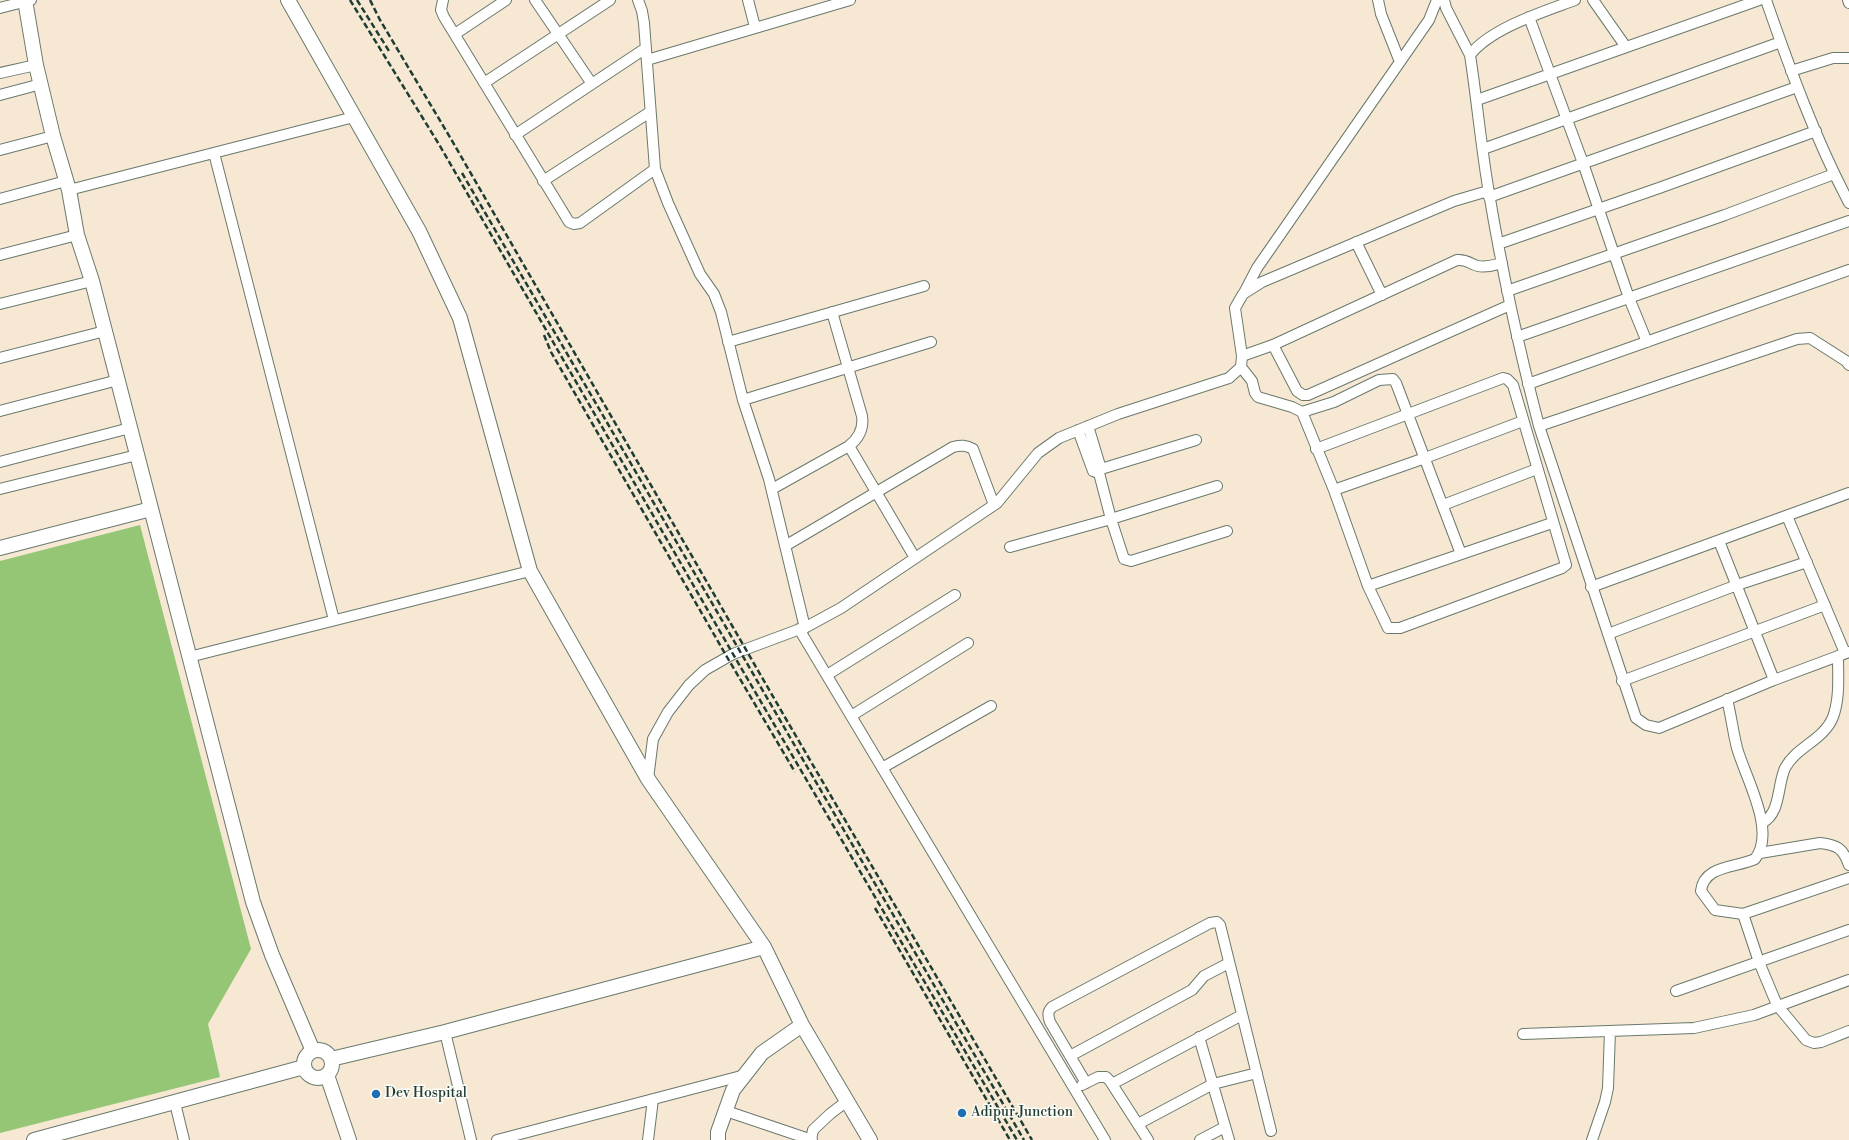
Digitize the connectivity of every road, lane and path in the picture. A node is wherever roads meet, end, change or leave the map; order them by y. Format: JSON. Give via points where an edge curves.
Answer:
{"nodes":[{"id":1,"x":288,"y":0,"type":"edge"},
{"id":2,"x":443,"y":0,"type":"edge"},
{"id":3,"x":506,"y":0,"type":"edge"},
{"id":4,"x":535,"y":0,"type":"edge"},
{"id":5,"x":610,"y":0,"type":"edge"},
{"id":6,"x":748,"y":0,"type":"edge"},
{"id":7,"x":850,"y":0,"type":"edge"},
{"id":8,"x":1378,"y":0,"type":"edge"},
{"id":9,"x":1437,"y":0,"type":"edge"},
{"id":10,"x":1444,"y":0,"type":"edge"},
{"id":11,"x":1575,"y":0,"type":"edge"},
{"id":12,"x":1593,"y":0,"type":"edge"},
{"id":13,"x":1759,"y":0,"type":"edge"},
{"id":14,"x":1766,"y":0,"type":"edge"},
{"id":15,"x":1848,"y":0,"type":"edge"},
{"id":16,"x":27,"y":1,"type":"edge"},
{"id":17,"x":642,"y":1,"type":"edge"},
{"id":18,"x":1849,"y":3,"type":"edge"},
{"id":19,"x":0,"y":8,"type":"edge"},
{"id":20,"x":1529,"y":17,"type":"junction"},
{"id":21,"x":755,"y":27,"type":"junction"},
{"id":22,"x":455,"y":34,"type":"junction"},
{"id":23,"x":558,"y":34,"type":"junction"},
{"id":24,"x":1781,"y":42,"type":"junction"},
{"id":25,"x":1626,"y":47,"type":"junction"},
{"id":26,"x":646,"y":48,"type":"junction"},
{"id":27,"x":1470,"y":55,"type":"junction"},
{"id":28,"x":1849,"y":58,"type":"edge"},
{"id":29,"x":647,"y":60,"type":"junction"},
{"id":30,"x":1400,"y":62,"type":"junction"},
{"id":31,"x":36,"y":65,"type":"junction"},
{"id":32,"x":1791,"y":70,"type":"junction"},
{"id":33,"x":0,"y":73,"type":"edge"},
{"id":34,"x":1550,"y":74,"type":"junction"},
{"id":35,"x":484,"y":83,"type":"junction"},
{"id":36,"x":41,"y":84,"type":"junction"},
{"id":37,"x":592,"y":84,"type":"junction"},
{"id":38,"x":1797,"y":87,"type":"junction"},
{"id":39,"x":0,"y":95,"type":"edge"},
{"id":40,"x":1476,"y":100,"type":"junction"},
{"id":41,"x":650,"y":112,"type":"junction"},
{"id":42,"x":354,"y":117,"type":"junction"},
{"id":43,"x":1566,"y":119,"type":"junction"},
{"id":44,"x":1816,"y":130,"type":"junction"},
{"id":45,"x":515,"y":135,"type":"junction"},
{"id":46,"x":53,"y":136,"type":"junction"},
{"id":47,"x":1483,"y":149,"type":"junction"},
{"id":48,"x":0,"y":150,"type":"edge"},
{"id":49,"x":214,"y":153,"type":"junction"},
{"id":50,"x":1583,"y":163,"type":"junction"},
{"id":51,"x":655,"y":169,"type":"junction"},
{"id":52,"x":1834,"y":174,"type":"junction"},
{"id":53,"x":543,"y":181,"type":"junction"},
{"id":54,"x":67,"y":186,"type":"junction"},
{"id":55,"x":1489,"y":194,"type":"junction"},
{"id":56,"x":0,"y":199,"type":"edge"},
{"id":57,"x":1849,"y":203,"type":"edge"},
{"id":58,"x":1599,"y":209,"type":"junction"},
{"id":59,"x":1849,"y":221,"type":"edge"},
{"id":60,"x":77,"y":235,"type":"junction"},
{"id":61,"x":1356,"y":242,"type":"junction"},
{"id":62,"x":1498,"y":244,"type":"junction"},
{"id":63,"x":0,"y":254,"type":"edge"},
{"id":64,"x":1615,"y":254,"type":"junction"},
{"id":65,"x":1502,"y":263,"type":"junction"},
{"id":66,"x":1849,"y":270,"type":"edge"},
{"id":67,"x":92,"y":280,"type":"junction"},
{"id":68,"x":924,"y":286,"type":"dead end"},
{"id":69,"x":1507,"y":291,"type":"junction"},
{"id":70,"x":1243,"y":294,"type":"junction"},
{"id":71,"x":1382,"y":295,"type":"junction"},
{"id":72,"x":1629,"y":298,"type":"junction"},
{"id":73,"x":0,"y":304,"type":"edge"},
{"id":74,"x":1510,"y":305,"type":"junction"},
{"id":75,"x":832,"y":312,"type":"junction"},
{"id":76,"x":105,"y":330,"type":"junction"},
{"id":77,"x":1517,"y":337,"type":"junction"},
{"id":78,"x":728,"y":342,"type":"junction"},
{"id":79,"x":931,"y":342,"type":"dead end"},
{"id":80,"x":1647,"y":342,"type":"junction"},
{"id":81,"x":1272,"y":344,"type":"junction"},
{"id":82,"x":1242,"y":356,"type":"junction"},
{"id":83,"x":0,"y":358,"type":"edge"},
{"id":84,"x":1849,"y":365,"type":"edge"},
{"id":85,"x":1241,"y":367,"type":"junction"},
{"id":86,"x":848,"y":368,"type":"junction"},
{"id":87,"x":118,"y":380,"type":"junction"},
{"id":88,"x":1528,"y":384,"type":"junction"},
{"id":89,"x":743,"y":400,"type":"junction"},
{"id":90,"x":0,"y":411,"type":"edge"},
{"id":91,"x":1302,"y":412,"type":"junction"},
{"id":92,"x":1408,"y":414,"type":"junction"},
{"id":93,"x":1523,"y":421,"type":"junction"},
{"id":94,"x":1088,"y":426,"type":"junction"},
{"id":95,"x":1539,"y":426,"type":"junction"},
{"id":96,"x":130,"y":428,"type":"junction"},
{"id":97,"x":1078,"y":430,"type":"junction"},
{"id":98,"x":1196,"y":440,"type":"dead end"},
{"id":99,"x":850,"y":446,"type":"junction"},
{"id":100,"x":1316,"y":449,"type":"junction"},
{"id":101,"x":137,"y":455,"type":"junction"},
{"id":102,"x":1425,"y":458,"type":"junction"},
{"id":103,"x":0,"y":462,"type":"edge"},
{"id":104,"x":1537,"y":469,"type":"junction"},
{"id":105,"x":1100,"y":471,"type":"junction"},
{"id":106,"x":1217,"y":486,"type":"dead end"},
{"id":107,"x":0,"y":489,"type":"edge"},
{"id":108,"x":772,"y":489,"type":"junction"},
{"id":109,"x":1334,"y":490,"type":"junction"},
{"id":110,"x":876,"y":493,"type":"junction"},
{"id":111,"x":1849,"y":493,"type":"edge"},
{"id":112,"x":994,"y":505,"type":"junction"},
{"id":113,"x":1443,"y":505,"type":"junction"},
{"id":114,"x":151,"y":509,"type":"junction"},
{"id":115,"x":1787,"y":516,"type":"junction"},
{"id":116,"x":1111,"y":519,"type":"junction"},
{"id":117,"x":1552,"y":522,"type":"junction"},
{"id":118,"x":1227,"y":531,"type":"dead end"},
{"id":119,"x":1719,"y":541,"type":"junction"},
{"id":120,"x":785,"y":546,"type":"junction"},
{"id":121,"x":1010,"y":547,"type":"dead end"},
{"id":122,"x":0,"y":548,"type":"edge"},
{"id":123,"x":1461,"y":554,"type":"junction"},
{"id":124,"x":915,"y":558,"type":"junction"},
{"id":125,"x":1806,"y":562,"type":"junction"},
{"id":126,"x":530,"y":571,"type":"junction"},
{"id":127,"x":1737,"y":585,"type":"junction"},
{"id":128,"x":1368,"y":586,"type":"junction"},
{"id":129,"x":1591,"y":587,"type":"junction"},
{"id":130,"x":955,"y":595,"type":"dead end"},
{"id":131,"x":1824,"y":605,"type":"junction"},
{"id":132,"x":334,"y":620,"type":"junction"},
{"id":133,"x":802,"y":629,"type":"junction"},
{"id":134,"x":1755,"y":631,"type":"junction"},
{"id":135,"x":1608,"y":634,"type":"junction"},
{"id":136,"x":968,"y":643,"type":"dead end"},
{"id":137,"x":1844,"y":654,"type":"edge"},
{"id":138,"x":189,"y":656,"type":"junction"},
{"id":139,"x":827,"y":675,"type":"junction"},
{"id":140,"x":1774,"y":680,"type":"junction"},
{"id":141,"x":1622,"y":681,"type":"junction"},
{"id":142,"x":1728,"y":699,"type":"junction"},
{"id":143,"x":991,"y":706,"type":"dead end"},
{"id":144,"x":851,"y":716,"type":"junction"},
{"id":145,"x":882,"y":768,"type":"junction"},
{"id":146,"x":648,"y":779,"type":"junction"},
{"id":147,"x":1762,"y":823,"type":"junction"},
{"id":148,"x":1760,"y":853,"type":"junction"},
{"id":149,"x":1849,"y":865,"type":"edge"},
{"id":150,"x":1849,"y":878,"type":"edge"},
{"id":151,"x":1743,"y":914,"type":"junction"},
{"id":152,"x":1849,"y":930,"type":"edge"},
{"id":153,"x":764,"y":947,"type":"junction"},
{"id":154,"x":1759,"y":962,"type":"junction"},
{"id":155,"x":1229,"y":963,"type":"junction"},
{"id":156,"x":1849,"y":980,"type":"edge"},
{"id":157,"x":1676,"y":991,"type":"dead end"},
{"id":158,"x":1777,"y":1005,"type":"junction"},
{"id":159,"x":1242,"y":1015,"type":"junction"},
{"id":160,"x":802,"y":1025,"type":"junction"},
{"id":161,"x":1610,"y":1031,"type":"junction"},
{"id":162,"x":1849,"y":1031,"type":"edge"},
{"id":163,"x":445,"y":1032,"type":"junction"},
{"id":164,"x":1523,"y":1034,"type":"dead end"},
{"id":165,"x":1199,"y":1037,"type":"junction"},
{"id":166,"x":313,"y":1051,"type":"junction"},
{"id":167,"x":1070,"y":1056,"type":"junction"},
{"id":168,"x":331,"y":1059,"type":"junction"},
{"id":169,"x":304,"y":1067,"type":"junction"},
{"id":170,"x":1257,"y":1073,"type":"junction"},
{"id":171,"x":745,"y":1075,"type":"junction"},
{"id":172,"x":324,"y":1077,"type":"junction"},
{"id":173,"x":1086,"y":1083,"type":"junction"},
{"id":174,"x":1112,"y":1084,"type":"junction"},
{"id":175,"x":1213,"y":1084,"type":"junction"},
{"id":176,"x":1075,"y":1089,"type":"junction"},
{"id":177,"x":653,"y":1099,"type":"junction"},
{"id":178,"x":847,"y":1101,"type":"junction"},
{"id":179,"x":175,"y":1103,"type":"junction"},
{"id":180,"x":726,"y":1110,"type":"junction"},
{"id":181,"x":1138,"y":1124,"type":"junction"},
{"id":182,"x":1225,"y":1127,"type":"junction"},
{"id":183,"x":1271,"y":1131,"type":"dead end"},
{"id":184,"x":34,"y":1140,"type":"edge"},
{"id":185,"x":184,"y":1140,"type":"edge"},
{"id":186,"x":342,"y":1140,"type":"edge"},
{"id":187,"x":349,"y":1140,"type":"edge"},
{"id":188,"x":471,"y":1140,"type":"edge"},
{"id":189,"x":497,"y":1140,"type":"edge"},
{"id":190,"x":648,"y":1140,"type":"edge"},
{"id":191,"x":718,"y":1140,"type":"edge"},
{"id":192,"x":812,"y":1140,"type":"edge"},
{"id":193,"x":870,"y":1140,"type":"edge"},
{"id":194,"x":1105,"y":1140,"type":"edge"},
{"id":195,"x":1148,"y":1140,"type":"edge"},
{"id":196,"x":1200,"y":1140,"type":"edge"},
{"id":197,"x":1229,"y":1140,"type":"edge"},
{"id":198,"x":1592,"y":1140,"type":"edge"}],
"edges":[{"from":1,"to":42,"type":"main road"},
{"from":2,"to":22,"type":"street","via":[[441,10]]},
{"from":3,"to":22,"type":"street"},
{"from":4,"to":23,"type":"street"},
{"from":5,"to":23,"type":"street"},
{"from":6,"to":21,"type":"street"},
{"from":7,"to":21,"type":"street"},
{"from":8,"to":30,"type":"street"},
{"from":9,"to":30,"type":"street","via":[[1429,20]]},
{"from":10,"to":27,"type":"street"},
{"from":11,"to":20,"type":"street"},
{"from":12,"to":25,"type":"street"},
{"from":13,"to":25,"type":"street"},
{"from":14,"to":24,"type":"street"},
{"from":15,"to":18,"type":"street"},
{"from":16,"to":19,"type":"street"},
{"from":16,"to":31,"type":"main road"},
{"from":17,"to":26,"type":"street"},
{"from":20,"to":27,"type":"street","via":[[1478,44]]},
{"from":20,"to":34,"type":"street"},
{"from":21,"to":29,"type":"street"},
{"from":22,"to":35,"type":"street"},
{"from":23,"to":35,"type":"street"},
{"from":23,"to":37,"type":"street"},
{"from":24,"to":32,"type":"street"},
{"from":24,"to":43,"type":"street"},
{"from":25,"to":34,"type":"street"},
{"from":26,"to":29,"type":"street"},
{"from":26,"to":37,"type":"street"},
{"from":27,"to":40,"type":"street"},
{"from":28,"to":32,"type":"street","via":[[1833,58]]},
{"from":29,"to":41,"type":"street"},
{"from":30,"to":70,"type":"street","via":[[1257,268]]},
{"from":31,"to":33,"type":"street"},
{"from":31,"to":36,"type":"main road"},
{"from":32,"to":38,"type":"street"},
{"from":34,"to":40,"type":"street"},
{"from":34,"to":43,"type":"street"},
{"from":35,"to":45,"type":"street"},
{"from":36,"to":39,"type":"street"},
{"from":36,"to":46,"type":"main road"},
{"from":37,"to":45,"type":"street"},
{"from":38,"to":44,"type":"street"},
{"from":38,"to":50,"type":"street"},
{"from":40,"to":47,"type":"street"},
{"from":41,"to":51,"type":"street"},
{"from":41,"to":53,"type":"street"},
{"from":42,"to":49,"type":"street"},
{"from":42,"to":126,"type":"main road","via":[[419,231],[460,318]]},
{"from":43,"to":47,"type":"street"},
{"from":43,"to":50,"type":"street"},
{"from":44,"to":52,"type":"street"},
{"from":44,"to":58,"type":"street"},
{"from":45,"to":53,"type":"street"},
{"from":46,"to":48,"type":"street"},
{"from":46,"to":54,"type":"main road"},
{"from":47,"to":55,"type":"street"},
{"from":49,"to":54,"type":"street"},
{"from":49,"to":132,"type":"street"},
{"from":50,"to":55,"type":"street"},
{"from":50,"to":58,"type":"street"},
{"from":51,"to":53,"type":"street","via":[[580,223],[574,224],[565,217]]},
{"from":51,"to":78,"type":"street","via":[[697,267],[718,303]]},
{"from":52,"to":57,"type":"street"},
{"from":52,"to":64,"type":"street"},
{"from":54,"to":56,"type":"street"},
{"from":54,"to":60,"type":"main road"},
{"from":55,"to":61,"type":"street","via":[[1454,201]]},
{"from":55,"to":62,"type":"street"},
{"from":58,"to":62,"type":"street"},
{"from":58,"to":64,"type":"street"},
{"from":59,"to":72,"type":"street"},
{"from":60,"to":63,"type":"street"},
{"from":60,"to":67,"type":"main road"},
{"from":61,"to":70,"type":"street","via":[[1262,282]]},
{"from":61,"to":71,"type":"street"},
{"from":62,"to":65,"type":"street"},
{"from":64,"to":69,"type":"street"},
{"from":64,"to":72,"type":"street"},
{"from":65,"to":69,"type":"street"},
{"from":65,"to":71,"type":"street","via":[[1488,267],[1477,266],[1465,259],[1457,260]]},
{"from":66,"to":80,"type":"street"},
{"from":67,"to":73,"type":"street"},
{"from":67,"to":76,"type":"main road"},
{"from":68,"to":75,"type":"street"},
{"from":69,"to":74,"type":"street"},
{"from":70,"to":82,"type":"street","via":[[1235,308]]},
{"from":71,"to":81,"type":"street"},
{"from":72,"to":77,"type":"street"},
{"from":72,"to":80,"type":"street"},
{"from":74,"to":77,"type":"street"},
{"from":74,"to":81,"type":"street","via":[[1308,395],[1297,391]]},
{"from":75,"to":78,"type":"street"},
{"from":75,"to":86,"type":"street"},
{"from":76,"to":83,"type":"street"},
{"from":76,"to":87,"type":"main road"},
{"from":77,"to":88,"type":"street"},
{"from":78,"to":89,"type":"street"},
{"from":79,"to":86,"type":"street"},
{"from":80,"to":88,"type":"street"},
{"from":81,"to":82,"type":"street"},
{"from":82,"to":85,"type":"street"},
{"from":84,"to":95,"type":"street","via":[[1810,338],[1797,338]]},
{"from":85,"to":91,"type":"street","via":[[1252,381],[1258,397]]},
{"from":85,"to":94,"type":"street","via":[[1229,378]]},
{"from":86,"to":89,"type":"street"},
{"from":86,"to":99,"type":"street","via":[[863,421],[860,434]]},
{"from":87,"to":90,"type":"street"},
{"from":87,"to":96,"type":"main road"},
{"from":88,"to":95,"type":"street"},
{"from":89,"to":108,"type":"street"},
{"from":91,"to":92,"type":"street","via":[[1334,402],[1387,378],[1393,379],[1396,383]]},
{"from":91,"to":100,"type":"street"},
{"from":92,"to":93,"type":"street","via":[[1503,378],[1513,385]]},
{"from":92,"to":100,"type":"street"},
{"from":92,"to":102,"type":"street"},
{"from":93,"to":102,"type":"street"},
{"from":93,"to":104,"type":"street"},
{"from":94,"to":97,"type":"street"},
{"from":94,"to":105,"type":"street"},
{"from":95,"to":129,"type":"street"},
{"from":96,"to":101,"type":"main road"},
{"from":96,"to":103,"type":"street"},
{"from":97,"to":105,"type":"street","via":[[1093,471]]},
{"from":97,"to":112,"type":"street","via":[[1060,438],[1038,453]]},
{"from":98,"to":105,"type":"street"},
{"from":99,"to":108,"type":"street"},
{"from":99,"to":110,"type":"street"},
{"from":100,"to":109,"type":"street"},
{"from":101,"to":107,"type":"street"},
{"from":101,"to":114,"type":"main road"},
{"from":102,"to":109,"type":"street"},
{"from":102,"to":113,"type":"street"},
{"from":104,"to":113,"type":"street"},
{"from":104,"to":117,"type":"street"},
{"from":105,"to":116,"type":"street"},
{"from":106,"to":116,"type":"street"},
{"from":108,"to":120,"type":"street"},
{"from":109,"to":128,"type":"street"},
{"from":110,"to":112,"type":"street","via":[[954,447],[967,446],[973,449]]},
{"from":110,"to":120,"type":"street"},
{"from":110,"to":124,"type":"street"},
{"from":111,"to":115,"type":"street"},
{"from":112,"to":124,"type":"street"},
{"from":113,"to":123,"type":"street"},
{"from":114,"to":122,"type":"main road"},
{"from":114,"to":138,"type":"main road"},
{"from":115,"to":119,"type":"street"},
{"from":115,"to":125,"type":"street"},
{"from":116,"to":118,"type":"street","via":[[1126,561]]},
{"from":116,"to":121,"type":"street"},
{"from":117,"to":123,"type":"street"},
{"from":117,"to":128,"type":"street","via":[[1566,561],[1562,568],[1400,628],[1392,629],[1386,626]]},
{"from":119,"to":127,"type":"street"},
{"from":119,"to":129,"type":"street"},
{"from":120,"to":133,"type":"street"},
{"from":123,"to":128,"type":"street"},
{"from":124,"to":133,"type":"street","via":[[841,608]]},
{"from":125,"to":127,"type":"street"},
{"from":125,"to":131,"type":"street"},
{"from":126,"to":132,"type":"street"},
{"from":126,"to":146,"type":"main road"},
{"from":127,"to":134,"type":"street"},
{"from":127,"to":135,"type":"street"},
{"from":129,"to":135,"type":"street"},
{"from":130,"to":139,"type":"street"},
{"from":131,"to":134,"type":"street"},
{"from":131,"to":137,"type":"street"},
{"from":132,"to":138,"type":"street"},
{"from":133,"to":139,"type":"street"},
{"from":133,"to":146,"type":"street","via":[[733,654],[705,670],[688,686],[668,712],[653,739]]},
{"from":134,"to":140,"type":"street"},
{"from":134,"to":141,"type":"street"},
{"from":135,"to":141,"type":"street"},
{"from":136,"to":144,"type":"street"},
{"from":137,"to":140,"type":"street"},
{"from":137,"to":147,"type":"street","via":[[1832,717],[1826,729],[1786,767],[1778,790],[1775,810],[1772,816]]},
{"from":138,"to":166,"type":"main road","via":[[252,902]]},
{"from":139,"to":144,"type":"street"},
{"from":140,"to":142,"type":"street"},
{"from":141,"to":142,"type":"street","via":[[1636,718],[1646,725],[1659,728]]},
{"from":142,"to":147,"type":"street","via":[[1737,748]]},
{"from":143,"to":145,"type":"street"},
{"from":144,"to":145,"type":"street"},
{"from":145,"to":176,"type":"street"},
{"from":146,"to":153,"type":"main road"},
{"from":147,"to":148,"type":"street","via":[[1763,842]]},
{"from":148,"to":149,"type":"street","via":[[1824,844],[1838,847],[1846,854]]},
{"from":148,"to":151,"type":"street","via":[[1755,859],[1713,872],[1702,883],[1701,891],[1715,910]]},
{"from":150,"to":151,"type":"street"},
{"from":151,"to":154,"type":"street"},
{"from":152,"to":154,"type":"street"},
{"from":153,"to":160,"type":"main road"},
{"from":153,"to":163,"type":"main road"},
{"from":154,"to":157,"type":"street"},
{"from":154,"to":158,"type":"street"},
{"from":155,"to":159,"type":"street"},
{"from":155,"to":167,"type":"street","via":[[1204,976],[1192,990]]},
{"from":155,"to":167,"type":"street","via":[[1220,925],[1217,922],[1210,922],[1052,1007],[1048,1016],[1050,1022]]},
{"from":156,"to":158,"type":"street"},
{"from":158,"to":161,"type":"street","via":[[1754,1015],[1694,1028]]},
{"from":158,"to":162,"type":"street","via":[[1806,1040],[1820,1042]]},
{"from":159,"to":165,"type":"street"},
{"from":159,"to":170,"type":"street"},
{"from":160,"to":171,"type":"main road","via":[[762,1053]]},
{"from":160,"to":178,"type":"main road"},
{"from":161,"to":164,"type":"street"},
{"from":161,"to":198,"type":"street","via":[[1606,1102]]},
{"from":163,"to":168,"type":"main road"},
{"from":163,"to":188,"type":"street"},
{"from":165,"to":174,"type":"street"},
{"from":165,"to":175,"type":"street"},
{"from":166,"to":168,"type":"main road","via":[[327,1053]]},
{"from":166,"to":169,"type":"main road","via":[[306,1057]]},
{"from":167,"to":173,"type":"street"},
{"from":168,"to":172,"type":"main road","via":[[332,1067]]},
{"from":169,"to":172,"type":"main road","via":[[309,1075]]},
{"from":169,"to":179,"type":"main road"},
{"from":170,"to":175,"type":"street"},
{"from":170,"to":183,"type":"street"},
{"from":171,"to":177,"type":"street"},
{"from":171,"to":180,"type":"main road","via":[[733,1090]]},
{"from":172,"to":186,"type":"main road"},
{"from":172,"to":187,"type":"main road"},
{"from":173,"to":174,"type":"street","via":[[1102,1076]]},
{"from":173,"to":176,"type":"street"},
{"from":174,"to":181,"type":"street"},
{"from":175,"to":181,"type":"street"},
{"from":175,"to":182,"type":"street"},
{"from":176,"to":194,"type":"street"},
{"from":177,"to":189,"type":"street"},
{"from":177,"to":190,"type":"street"},
{"from":178,"to":192,"type":"street","via":[[814,1130]]},
{"from":178,"to":193,"type":"main road"},
{"from":179,"to":184,"type":"main road"},
{"from":179,"to":185,"type":"street"},
{"from":180,"to":191,"type":"main road","via":[[718,1132]]},
{"from":180,"to":192,"type":"street"},
{"from":181,"to":195,"type":"street"},
{"from":182,"to":196,"type":"street"},
{"from":182,"to":197,"type":"street"}]}
